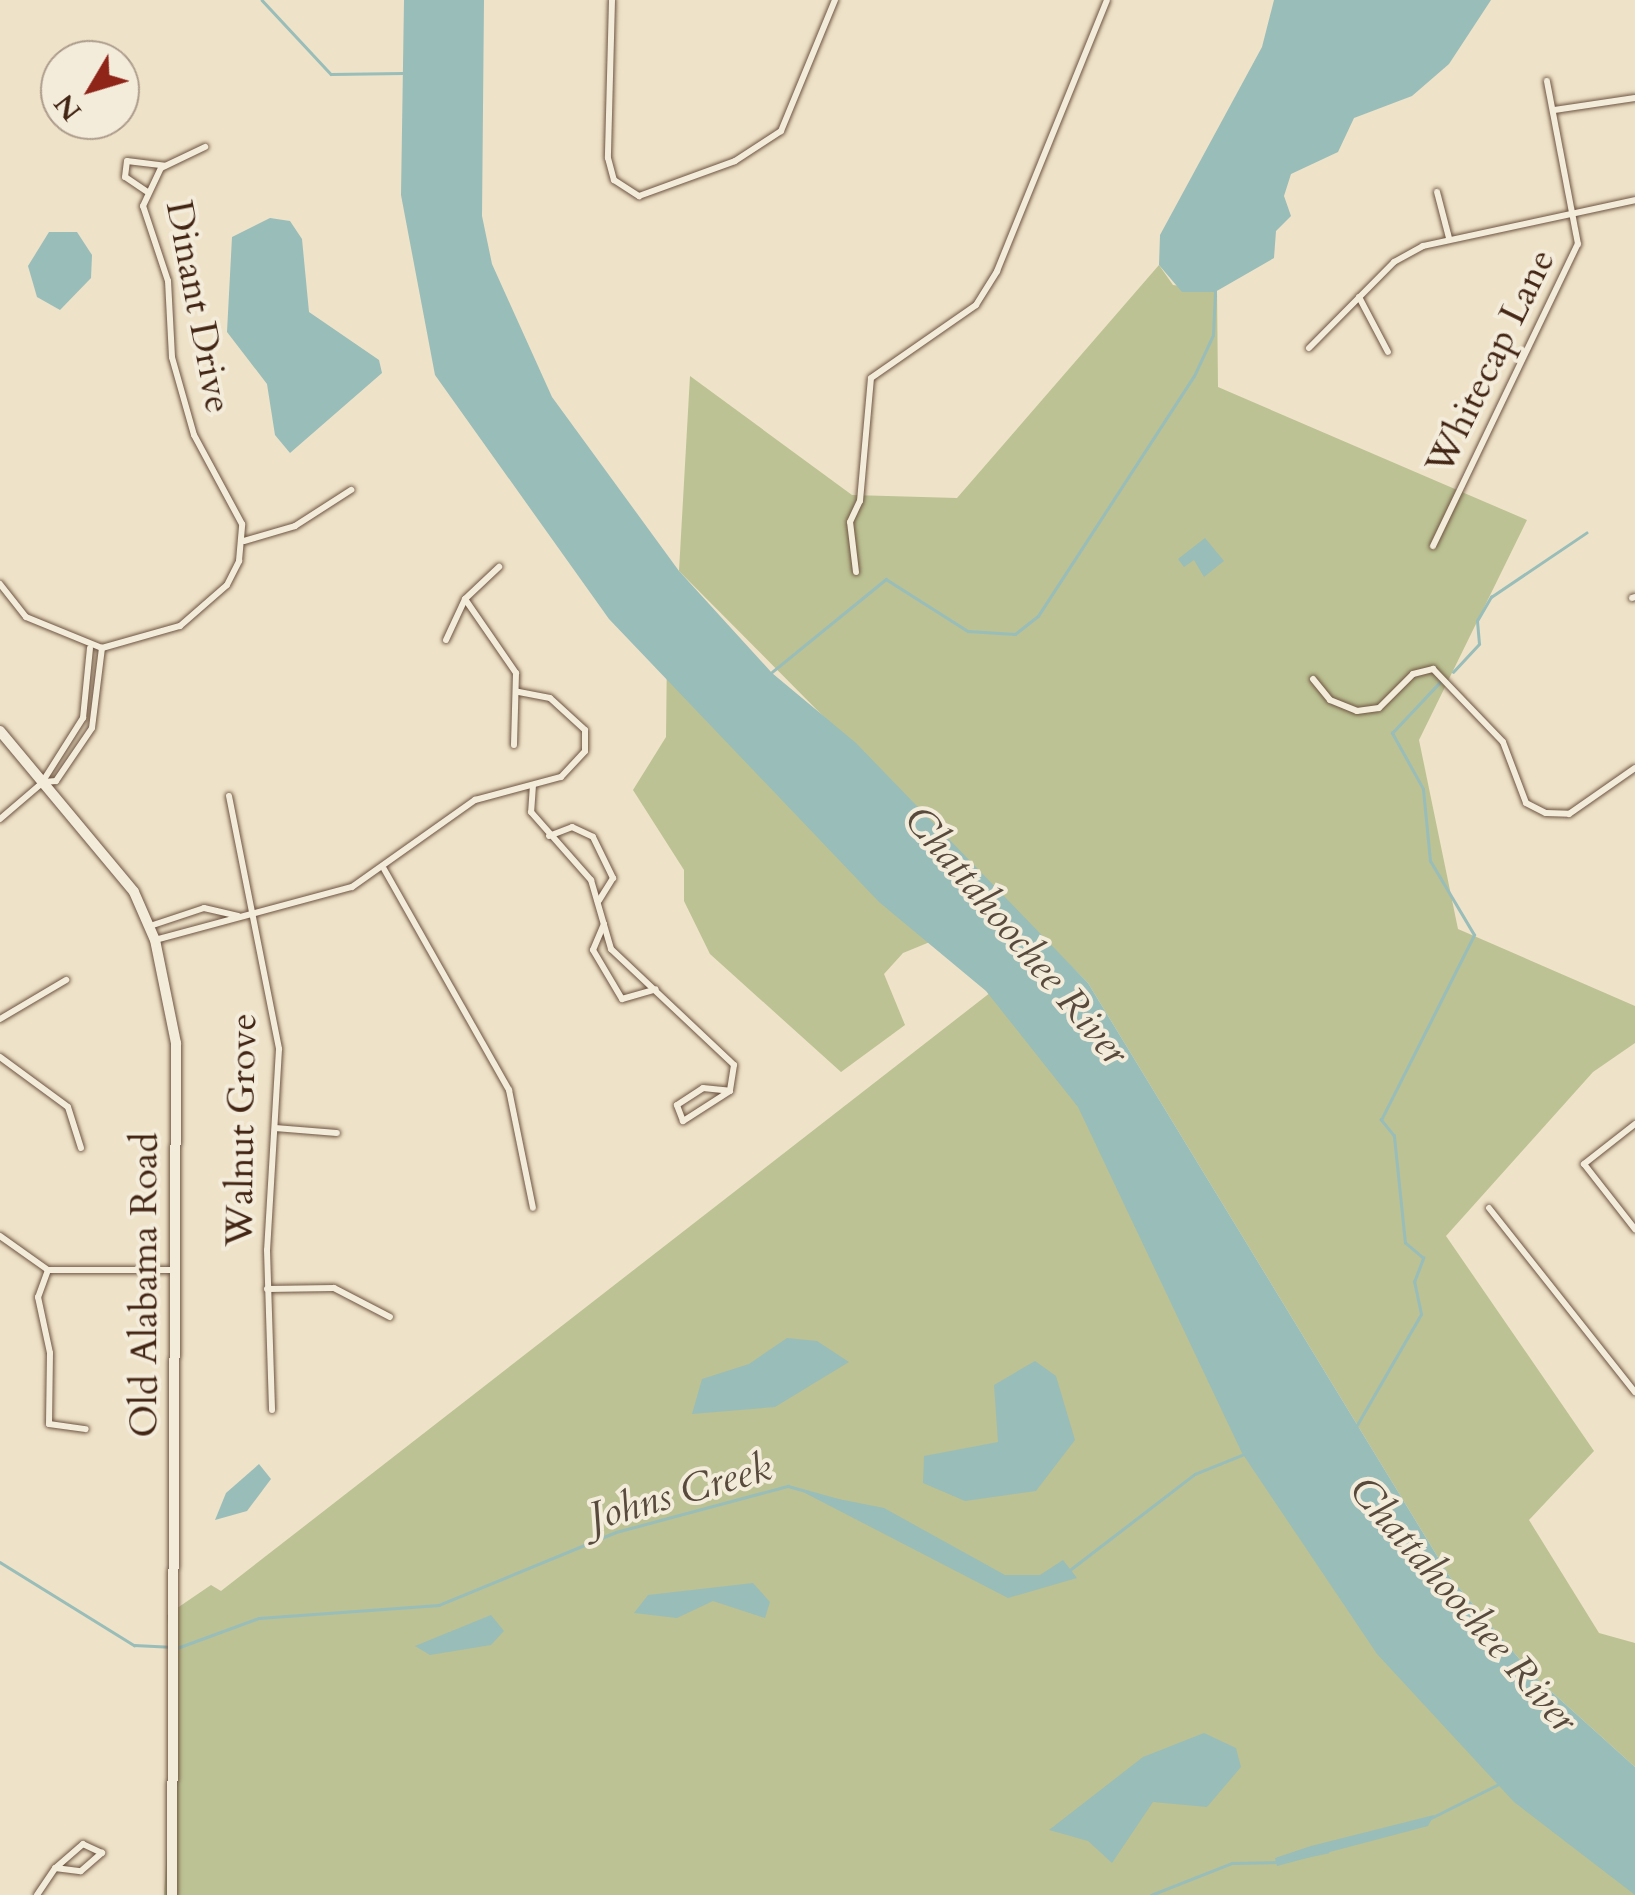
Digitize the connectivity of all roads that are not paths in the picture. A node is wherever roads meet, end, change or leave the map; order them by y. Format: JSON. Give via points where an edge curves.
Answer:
{"nodes":[{"id":1,"x":612,"y":0,"type":"edge"},
{"id":2,"x":835,"y":0,"type":"edge"},
{"id":3,"x":1108,"y":0,"type":"edge"},
{"id":4,"x":1547,"y":81,"type":"dead end"},
{"id":5,"x":1635,"y":98,"type":"edge"},
{"id":6,"x":1554,"y":110,"type":"junction"},
{"id":7,"x":205,"y":147,"type":"dead end"},
{"id":8,"x":166,"y":166,"type":"junction"},
{"id":9,"x":146,"y":192,"type":"junction"},
{"id":10,"x":1437,"y":192,"type":"dead end"},
{"id":11,"x":1635,"y":200,"type":"edge"},
{"id":12,"x":1576,"y":213,"type":"junction"},
{"id":13,"x":1449,"y":238,"type":"junction"},
{"id":14,"x":1359,"y":296,"type":"junction"},
{"id":15,"x":1308,"y":348,"type":"dead end"},
{"id":16,"x":1388,"y":352,"type":"dead end"},
{"id":17,"x":351,"y":490,"type":"dead end"},
{"id":18,"x":244,"y":540,"type":"junction"},
{"id":19,"x":1433,"y":546,"type":"dead end"},
{"id":20,"x":499,"y":567,"type":"dead end"},
{"id":21,"x":856,"y":572,"type":"dead end"},
{"id":22,"x":0,"y":584,"type":"edge"},
{"id":23,"x":465,"y":598,"type":"junction"},
{"id":24,"x":446,"y":640,"type":"dead end"},
{"id":25,"x":90,"y":648,"type":"junction"},
{"id":26,"x":102,"y":648,"type":"junction"},
{"id":27,"x":1314,"y":679,"type":"dead end"},
{"id":28,"x":518,"y":692,"type":"junction"},
{"id":29,"x":0,"y":730,"type":"edge"},
{"id":30,"x":514,"y":745,"type":"dead end"},
{"id":31,"x":63,"y":753,"type":"junction"},
{"id":32,"x":74,"y":760,"type":"junction"},
{"id":33,"x":1635,"y":768,"type":"edge"},
{"id":34,"x":43,"y":782,"type":"junction"},
{"id":35,"x":533,"y":785,"type":"junction"},
{"id":36,"x":229,"y":796,"type":"dead end"},
{"id":37,"x":0,"y":819,"type":"edge"},
{"id":38,"x":548,"y":836,"type":"junction"},
{"id":39,"x":384,"y":869,"type":"junction"},
{"id":40,"x":599,"y":901,"type":"junction"},
{"id":41,"x":252,"y":913,"type":"junction"},
{"id":42,"x":238,"y":916,"type":"junction"},
{"id":43,"x":604,"y":923,"type":"junction"},
{"id":44,"x":150,"y":926,"type":"junction"},
{"id":45,"x":154,"y":940,"type":"junction"},
{"id":46,"x":66,"y":980,"type":"dead end"},
{"id":47,"x":656,"y":989,"type":"junction"},
{"id":48,"x":0,"y":1019,"type":"edge"},
{"id":49,"x":0,"y":1057,"type":"edge"},
{"id":50,"x":730,"y":1091,"type":"junction"},
{"id":51,"x":1635,"y":1124,"type":"edge"},
{"id":52,"x":275,"y":1128,"type":"junction"},
{"id":53,"x":337,"y":1134,"type":"dead end"},
{"id":54,"x":81,"y":1148,"type":"dead end"},
{"id":55,"x":532,"y":1208,"type":"dead end"},
{"id":56,"x":1489,"y":1208,"type":"dead end"},
{"id":57,"x":1635,"y":1229,"type":"edge"},
{"id":58,"x":0,"y":1236,"type":"edge"},
{"id":59,"x":48,"y":1270,"type":"junction"},
{"id":60,"x":176,"y":1270,"type":"junction"},
{"id":61,"x":267,"y":1289,"type":"junction"},
{"id":62,"x":390,"y":1316,"type":"dead end"},
{"id":63,"x":1635,"y":1392,"type":"edge"},
{"id":64,"x":272,"y":1410,"type":"dead end"},
{"id":65,"x":86,"y":1429,"type":"dead end"},
{"id":66,"x":55,"y":1868,"type":"junction"},
{"id":67,"x":37,"y":1895,"type":"edge"},
{"id":68,"x":172,"y":1895,"type":"edge"}],
"edges":[{"from":1,"to":2,"type":"street","via":[[608,158],[614,180],[639,196],[736,162],[781,131]]},
{"from":3,"to":21,"type":"street","via":[[998,271],[976,304],[871,378],[860,502],[850,522]]},
{"from":4,"to":6,"type":"street","name":"Whitecap Lane"},
{"from":5,"to":6,"type":"street"},
{"from":6,"to":12,"type":"street","name":"Whitecap Lane"},
{"from":7,"to":8,"type":"street","name":"Dinant Drive"},
{"from":8,"to":9,"type":"street","name":"Dinant Drive"},
{"from":8,"to":9,"type":"street","via":[[127,161],[126,177]]},
{"from":9,"to":18,"type":"street","name":"Dinant Drive","via":[[177,374]]},
{"from":10,"to":13,"type":"street"},
{"from":11,"to":12,"type":"street"},
{"from":12,"to":13,"type":"street"},
{"from":12,"to":19,"type":"street","name":"Whitecap Lane","via":[[1578,244],[1523,373]]},
{"from":13,"to":14,"type":"street","via":[[1409,253]]},
{"from":14,"to":15,"type":"street"},
{"from":14,"to":16,"type":"street"},
{"from":17,"to":18,"type":"street","via":[[295,526]]},
{"from":18,"to":26,"type":"street","via":[[227,586],[180,626]]},
{"from":20,"to":23,"type":"street"},
{"from":22,"to":25,"type":"street","via":[[26,617]]},
{"from":23,"to":24,"type":"street"},
{"from":23,"to":28,"type":"street","via":[[502,646]]},
{"from":25,"to":26,"type":"street"},
{"from":25,"to":31,"type":"street","via":[[83,718]]},
{"from":26,"to":32,"type":"street","via":[[92,728]]},
{"from":27,"to":33,"type":"street","via":[[1330,700],[1357,711],[1379,708],[1412,674],[1433,669],[1503,742],[1526,803],[1546,813],[1570,814]]},
{"from":28,"to":30,"type":"street"},
{"from":28,"to":35,"type":"street","via":[[550,698],[587,738],[570,770]]},
{"from":29,"to":34,"type":"main road","name":"Old Alabama Road"},
{"from":31,"to":32,"type":"street"},
{"from":31,"to":34,"type":"street"},
{"from":32,"to":34,"type":"street"},
{"from":34,"to":37,"type":"street"},
{"from":34,"to":44,"type":"main road","name":"Old Alabama Road","via":[[113,860]]},
{"from":35,"to":38,"type":"street","via":[[531,812]]},
{"from":35,"to":39,"type":"street","via":[[475,800]]},
{"from":36,"to":41,"type":"street","name":"Walnut Grove"},
{"from":38,"to":40,"type":"street","via":[[584,868]]},
{"from":38,"to":40,"type":"street","via":[[572,827],[593,837],[613,878]]},
{"from":39,"to":41,"type":"street"},
{"from":39,"to":55,"type":"street","via":[[508,1090]]},
{"from":40,"to":43,"type":"street"},
{"from":41,"to":42,"type":"street"},
{"from":41,"to":52,"type":"street","name":"Walnut Grove","via":[[277,1022]]},
{"from":42,"to":44,"type":"street","via":[[204,908]]},
{"from":42,"to":45,"type":"street"},
{"from":43,"to":47,"type":"street","via":[[611,949]]},
{"from":43,"to":47,"type":"street","via":[[592,950],[622,998]]},
{"from":44,"to":45,"type":"main road","name":"Old Alabama Road"},
{"from":45,"to":60,"type":"main road","name":"Old Alabama Road","via":[[176,1043]]},
{"from":46,"to":48,"type":"street"},
{"from":47,"to":50,"type":"street","via":[[734,1065]]},
{"from":49,"to":54,"type":"street","via":[[68,1107]]},
{"from":50,"to":50,"type":"street","via":[[693,1121],[677,1114],[694,1091]]},
{"from":51,"to":57,"type":"street","via":[[1584,1164]]},
{"from":52,"to":53,"type":"street"},
{"from":52,"to":61,"type":"street","name":"Walnut Grove"},
{"from":56,"to":63,"type":"street"},
{"from":58,"to":59,"type":"street"},
{"from":59,"to":60,"type":"street"},
{"from":59,"to":65,"type":"street","via":[[38,1297],[50,1353],[49,1424]]},
{"from":60,"to":68,"type":"main road","name":"Old Alabama Road"},
{"from":61,"to":62,"type":"street","via":[[334,1288]]},
{"from":61,"to":64,"type":"street","name":"Walnut Grove"},
{"from":66,"to":66,"type":"street","via":[[81,1871],[102,1853],[95,1842],[84,1844]]},
{"from":66,"to":67,"type":"street"}]}
